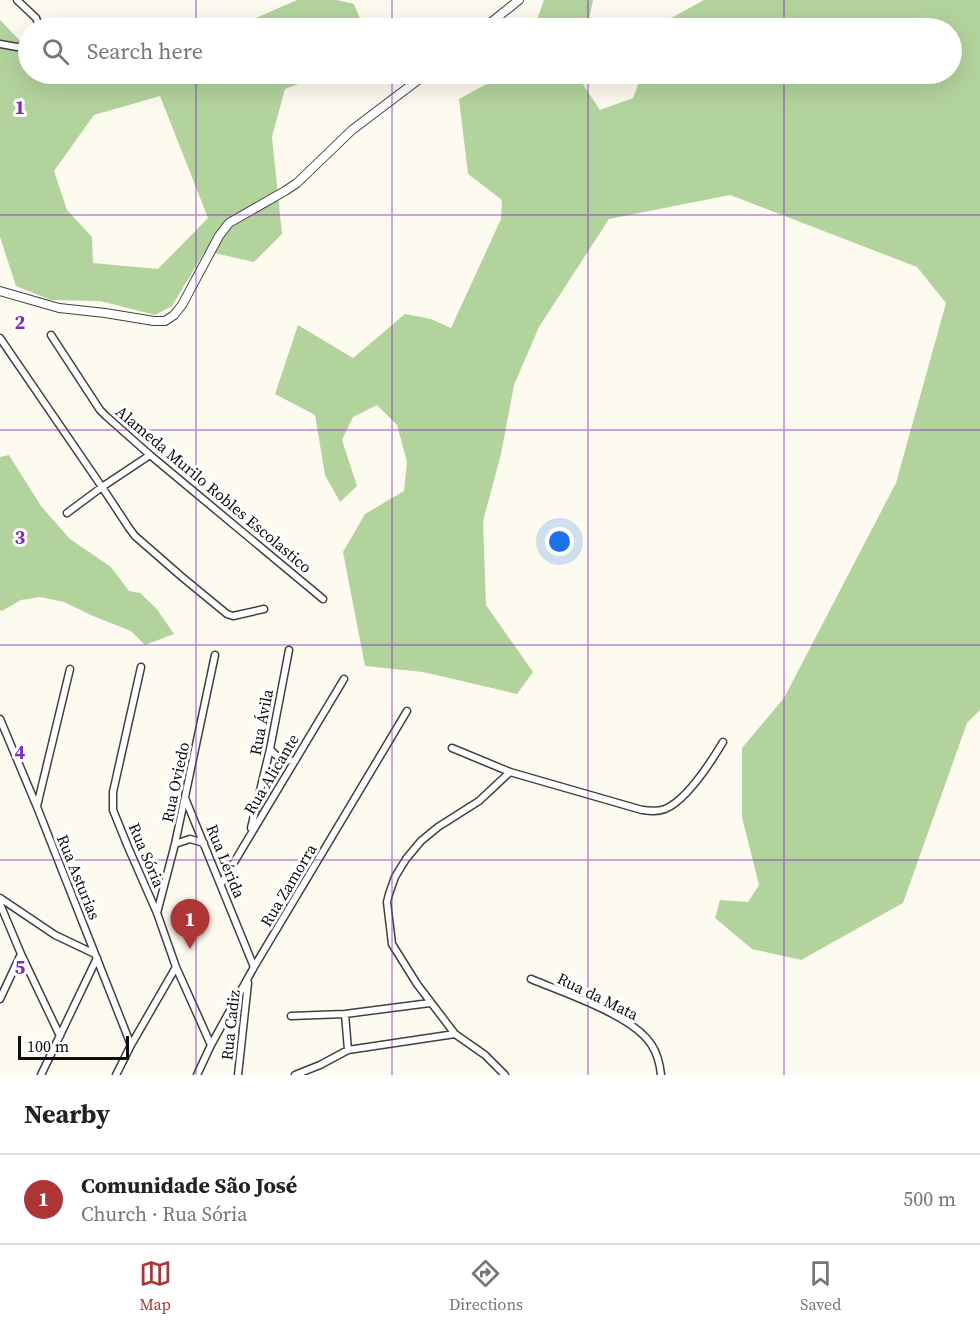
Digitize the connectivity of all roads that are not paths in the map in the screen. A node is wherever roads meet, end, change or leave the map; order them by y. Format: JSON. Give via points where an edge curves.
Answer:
{"nodes":[{"id":1,"x":16,"y":0,"type":"edge"},
{"id":2,"x":519,"y":0,"type":"edge"},
{"id":3,"x":36,"y":18,"type":"edge"},
{"id":4,"x":496,"y":18,"type":"edge"},
{"id":5,"x":0,"y":44,"type":"edge"},
{"id":6,"x":18,"y":47,"type":"edge"},
{"id":7,"x":413,"y":84,"type":"edge"},
{"id":8,"x":0,"y":291,"type":"edge"},
{"id":9,"x":51,"y":336,"type":"dead end"},
{"id":10,"x":0,"y":338,"type":"edge"},
{"id":11,"x":150,"y":455,"type":"junction"},
{"id":12,"x":102,"y":487,"type":"junction"},
{"id":13,"x":67,"y":513,"type":"dead end"},
{"id":14,"x":324,"y":599,"type":"dead end"},
{"id":15,"x":264,"y":609,"type":"dead end"},
{"id":16,"x":289,"y":650,"type":"dead end"},
{"id":17,"x":215,"y":655,"type":"dead end"},
{"id":18,"x":141,"y":667,"type":"dead end"},
{"id":19,"x":70,"y":669,"type":"dead end"},
{"id":20,"x":344,"y":679,"type":"dead end"},
{"id":21,"x":407,"y":711,"type":"dead end"},
{"id":22,"x":0,"y":719,"type":"edge"},
{"id":23,"x":723,"y":742,"type":"dead end"},
{"id":24,"x":452,"y":748,"type":"dead end"},
{"id":25,"x":270,"y":749,"type":"junction"},
{"id":26,"x":295,"y":761,"type":"junction"},
{"id":27,"x":510,"y":772,"type":"junction"},
{"id":28,"x":185,"y":798,"type":"junction"},
{"id":29,"x":37,"y":807,"type":"junction"},
{"id":30,"x":250,"y":835,"type":"junction"},
{"id":31,"x":204,"y":843,"type":"junction"},
{"id":32,"x":176,"y":844,"type":"junction"},
{"id":33,"x":221,"y":884,"type":"junction"},
{"id":34,"x":0,"y":898,"type":"edge"},
{"id":35,"x":0,"y":904,"type":"edge"},
{"id":36,"x":157,"y":913,"type":"junction"},
{"id":37,"x":21,"y":954,"type":"junction"},
{"id":38,"x":96,"y":956,"type":"junction"},
{"id":39,"x":176,"y":967,"type":"junction"},
{"id":40,"x":254,"y":967,"type":"junction"},
{"id":41,"x":248,"y":979,"type":"junction"},
{"id":42,"x":531,"y":979,"type":"dead end"},
{"id":43,"x":0,"y":999,"type":"edge"},
{"id":44,"x":430,"y":1003,"type":"junction"},
{"id":45,"x":345,"y":1014,"type":"junction"},
{"id":46,"x":291,"y":1016,"type":"dead end"},
{"id":47,"x":455,"y":1034,"type":"junction"},
{"id":48,"x":60,"y":1036,"type":"junction"},
{"id":49,"x":131,"y":1045,"type":"junction"},
{"id":50,"x":211,"y":1045,"type":"junction"},
{"id":51,"x":348,"y":1050,"type":"junction"},
{"id":52,"x":41,"y":1075,"type":"edge"},
{"id":53,"x":116,"y":1075,"type":"edge"},
{"id":54,"x":197,"y":1075,"type":"edge"},
{"id":55,"x":238,"y":1075,"type":"edge"},
{"id":56,"x":295,"y":1075,"type":"edge"},
{"id":57,"x":505,"y":1075,"type":"edge"},
{"id":58,"x":661,"y":1075,"type":"edge"}],
"edges":[{"from":1,"to":3,"type":"street"},
{"from":2,"to":4,"type":"street"},
{"from":5,"to":6,"type":"street"},
{"from":7,"to":8,"type":"street","via":[[352,130],[297,183],[229,223],[182,305],[165,321],[59,308]]},
{"from":9,"to":11,"type":"street","name":"Alameda Murilo Robles Escolastico","via":[[100,410]]},
{"from":10,"to":12,"type":"street"},
{"from":11,"to":12,"type":"street"},
{"from":11,"to":14,"type":"street","name":"Alameda Murilo Robles Escolastico"},
{"from":12,"to":13,"type":"street"},
{"from":12,"to":15,"type":"street","via":[[135,536],[227,614]]},
{"from":16,"to":25,"type":"street","name":"Rua Ávila"},
{"from":17,"to":28,"type":"street","name":"Rua Oviedo"},
{"from":18,"to":36,"type":"street","name":"Rua Sória","via":[[113,810]]},
{"from":19,"to":29,"type":"street"},
{"from":20,"to":26,"type":"street","name":"Rua Alicante"},
{"from":21,"to":40,"type":"street","name":"Rua Zamorra"},
{"from":22,"to":29,"type":"street","name":"Rua Asturias"},
{"from":23,"to":27,"type":"street","via":[[691,788],[670,806],[654,812]]},
{"from":24,"to":27,"type":"street"},
{"from":25,"to":26,"type":"street","via":[[280,758]]},
{"from":25,"to":30,"type":"street","name":"Rua Ávila"},
{"from":26,"to":30,"type":"street","name":"Rua Alicante"},
{"from":27,"to":44,"type":"street","via":[[479,801],[421,841],[394,877],[388,894],[392,944]]},
{"from":28,"to":31,"type":"street","name":"Rua Lérida"},
{"from":28,"to":32,"type":"street","name":"Rua Oviedo"},
{"from":29,"to":38,"type":"street","name":"Rua Asturias"},
{"from":30,"to":33,"type":"street","name":"Rua Alicante"},
{"from":31,"to":32,"type":"street","via":[[190,839]]},
{"from":31,"to":33,"type":"street","name":"Rua Lérida"},
{"from":32,"to":36,"type":"street","name":"Rua Oviedo"},
{"from":33,"to":40,"type":"street","name":"Rua Lérida"},
{"from":34,"to":38,"type":"street","via":[[55,935]]},
{"from":35,"to":37,"type":"street"},
{"from":36,"to":39,"type":"street","name":"Rua Sória"},
{"from":37,"to":43,"type":"street"},
{"from":37,"to":48,"type":"street"},
{"from":38,"to":48,"type":"street"},
{"from":38,"to":49,"type":"street","name":"Rua Asturias"},
{"from":39,"to":49,"type":"street"},
{"from":39,"to":50,"type":"street","name":"Rua Sória"},
{"from":40,"to":41,"type":"street","name":"Rua Zamorra"},
{"from":41,"to":50,"type":"street","name":"Rua Zamorra"},
{"from":41,"to":55,"type":"street","name":"Rua Cadiz"},
{"from":42,"to":58,"type":"street","name":"Rua da Mata","via":[[628,1023],[651,1044]]},
{"from":44,"to":45,"type":"street"},
{"from":44,"to":47,"type":"street"},
{"from":45,"to":46,"type":"street"},
{"from":45,"to":51,"type":"street"},
{"from":47,"to":51,"type":"street"},
{"from":47,"to":57,"type":"street"},
{"from":48,"to":52,"type":"street"},
{"from":49,"to":53,"type":"street"},
{"from":50,"to":54,"type":"street","name":"Rua Zamorra"},
{"from":51,"to":56,"type":"street"}]}
